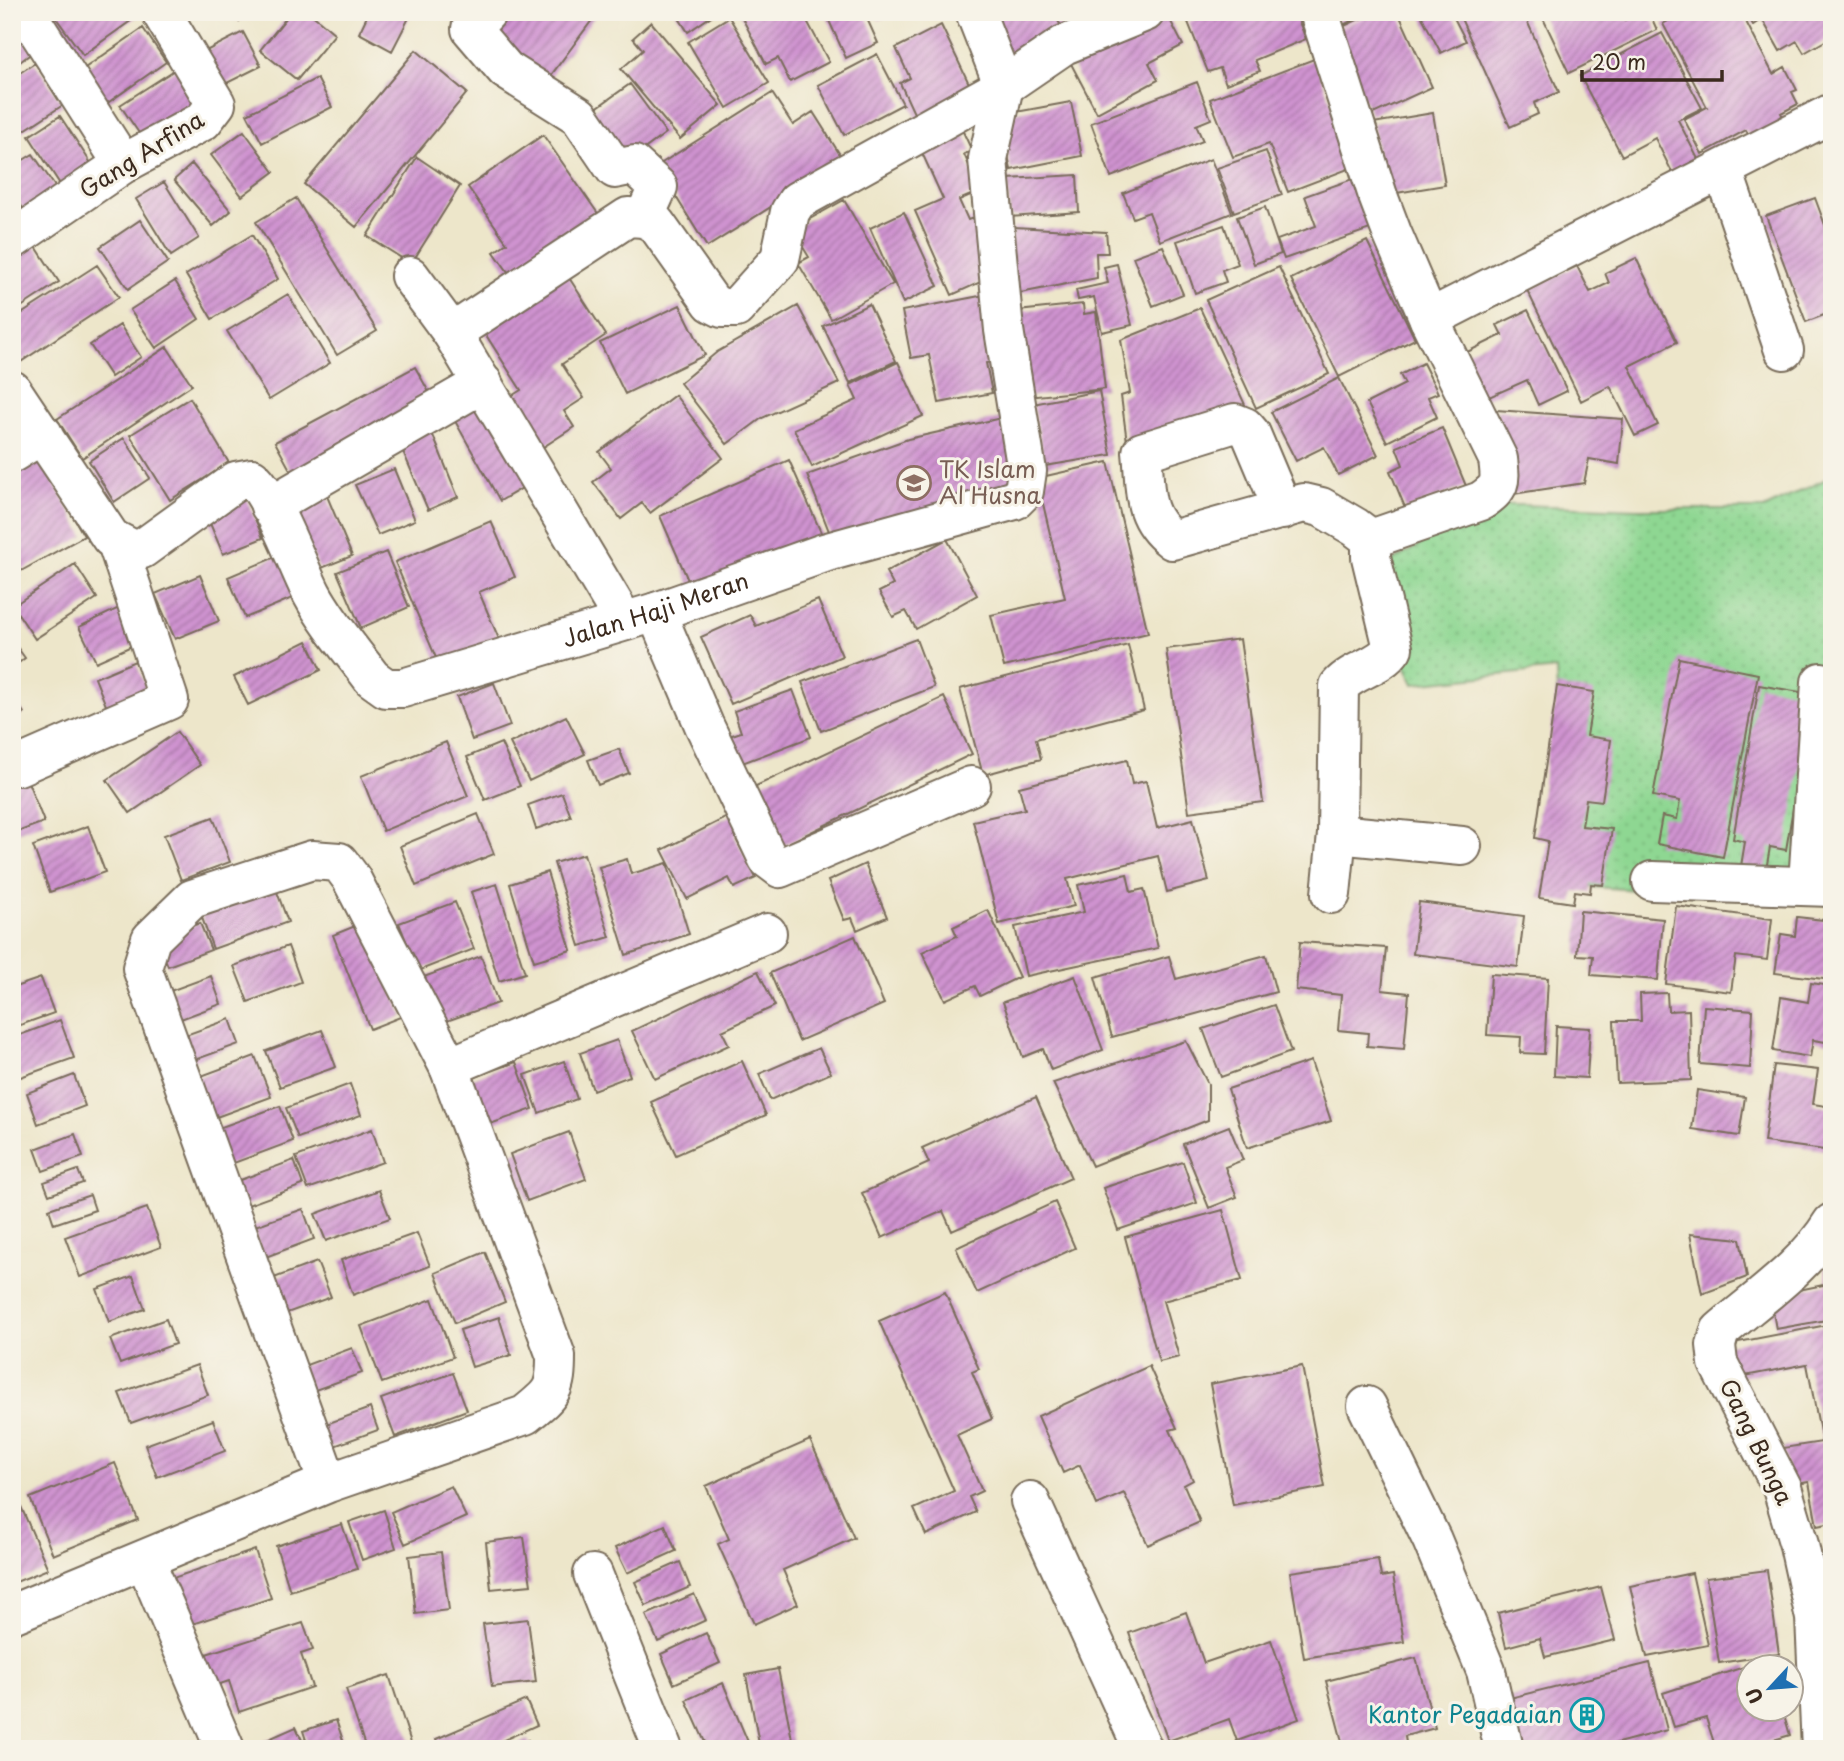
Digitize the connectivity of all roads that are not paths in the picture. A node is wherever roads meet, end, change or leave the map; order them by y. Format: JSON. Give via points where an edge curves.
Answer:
{"nodes":[{"id":1,"x":26,"y":12,"type":"edge"},
{"id":2,"x":161,"y":12,"type":"edge"},
{"id":3,"x":487,"y":12,"type":"edge"},
{"id":4,"x":975,"y":12,"type":"edge"},
{"id":5,"x":1145,"y":12,"type":"edge"},
{"id":6,"x":1319,"y":12,"type":"edge"},
{"id":7,"x":1004,"y":86,"type":"junction"},
{"id":8,"x":1832,"y":113,"type":"edge"},
{"id":9,"x":123,"y":164,"type":"junction"},
{"id":10,"x":1723,"y":170,"type":"junction"},
{"id":11,"x":644,"y":218,"type":"junction"},
{"id":12,"x":12,"y":240,"type":"edge"},
{"id":13,"x":410,"y":276,"type":"dead end"},
{"id":14,"x":1429,"y":319,"type":"junction"},
{"id":15,"x":452,"y":332,"type":"junction"},
{"id":16,"x":1784,"y":350,"type":"dead end"},
{"id":17,"x":482,"y":383,"type":"junction"},
{"id":18,"x":12,"y":390,"type":"edge"},
{"id":19,"x":28,"y":444,"type":"edge"},
{"id":20,"x":270,"y":506,"type":"junction"},
{"id":21,"x":1283,"y":510,"type":"dead end"},
{"id":22,"x":1371,"y":539,"type":"junction"},
{"id":23,"x":117,"y":543,"type":"junction"},
{"id":24,"x":640,"y":616,"type":"junction"},
{"id":25,"x":1821,"y":682,"type":"dead end"},
{"id":26,"x":18,"y":766,"type":"dead end"},
{"id":27,"x":971,"y":786,"type":"dead end"},
{"id":28,"x":1336,"y":834,"type":"junction"},
{"id":29,"x":1462,"y":846,"type":"dead end"},
{"id":30,"x":1652,"y":881,"type":"dead end"},
{"id":31,"x":1820,"y":886,"type":"edge"},
{"id":32,"x":1331,"y":894,"type":"dead end"},
{"id":33,"x":767,"y":933,"type":"dead end"},
{"id":34,"x":449,"y":1067,"type":"junction"},
{"id":35,"x":1832,"y":1223,"type":"edge"},
{"id":36,"x":1367,"y":1406,"type":"dead end"},
{"id":37,"x":328,"y":1483,"type":"junction"},
{"id":38,"x":1030,"y":1502,"type":"dead end"},
{"id":39,"x":145,"y":1560,"type":"junction"},
{"id":40,"x":593,"y":1574,"type":"dead end"},
{"id":41,"x":13,"y":1612,"type":"edge"},
{"id":42,"x":225,"y":1749,"type":"edge"},
{"id":43,"x":663,"y":1749,"type":"edge"},
{"id":44,"x":1143,"y":1749,"type":"edge"},
{"id":45,"x":1504,"y":1749,"type":"edge"},
{"id":46,"x":1821,"y":1749,"type":"edge"}],
"edges":[{"from":1,"to":9,"type":"street"},
{"from":2,"to":9,"type":"street","name":"Gang Arfina","via":[[216,104],[203,121]]},
{"from":3,"to":11,"type":"street","via":[[471,29],[506,71],[579,117],[615,169],[634,165],[658,187]]},
{"from":4,"to":7,"type":"street"},
{"from":5,"to":7,"type":"street","via":[[1064,46]]},
{"from":6,"to":14,"type":"street","via":[[1378,196]]},
{"from":7,"to":11,"type":"street","via":[[797,201],[790,212],[780,259],[736,307],[712,303],[656,224]]},
{"from":7,"to":24,"type":"street","name":"Jalan Haji Meran","via":[[988,159],[1004,330],[1027,471],[1024,491],[1014,500],[824,553]]},
{"from":8,"to":10,"type":"street"},
{"from":9,"to":12,"type":"street","name":"Gang Arfina"},
{"from":10,"to":14,"type":"street"},
{"from":10,"to":16,"type":"street"},
{"from":11,"to":15,"type":"street","via":[[628,217]]},
{"from":13,"to":15,"type":"street"},
{"from":14,"to":22,"type":"street","via":[[1498,459],[1500,479],[1495,491],[1481,501]]},
{"from":15,"to":17,"type":"street"},
{"from":17,"to":20,"type":"street"},
{"from":17,"to":24,"type":"street"},
{"from":18,"to":19,"type":"street"},
{"from":19,"to":23,"type":"street"},
{"from":20,"to":23,"type":"street","name":"Jalan Haji Meran","via":[[252,478],[236,481],[142,549]]},
{"from":20,"to":24,"type":"street","name":"Jalan Haji Meran","via":[[313,596],[372,678],[386,688],[403,688]]},
{"from":21,"to":22,"type":"street","via":[[1312,504]]},
{"from":22,"to":28,"type":"street","via":[[1371,557],[1393,648],[1339,686]]},
{"from":23,"to":26,"type":"street","via":[[169,700]]},
{"from":24,"to":27,"type":"street","via":[[704,725],[768,859],[780,868]]},
{"from":25,"to":31,"type":"street"},
{"from":28,"to":29,"type":"street"},
{"from":28,"to":32,"type":"street"},
{"from":30,"to":31,"type":"street"},
{"from":33,"to":34,"type":"street"},
{"from":34,"to":37,"type":"street","via":[[556,1356],[556,1382],[525,1415]]},
{"from":34,"to":37,"type":"street","via":[[339,862],[312,860],[192,900],[151,939],[142,968]]},
{"from":35,"to":46,"type":"street","name":"Gang Bunga","via":[[1800,1262],[1720,1331],[1716,1345],[1718,1363],[1782,1488],[1799,1545],[1815,1618]]},
{"from":36,"to":45,"type":"street","via":[[1432,1540],[1486,1671]]},
{"from":37,"to":39,"type":"street"},
{"from":38,"to":44,"type":"street"},
{"from":39,"to":41,"type":"street"},
{"from":39,"to":42,"type":"street"},
{"from":40,"to":43,"type":"street"}]}
